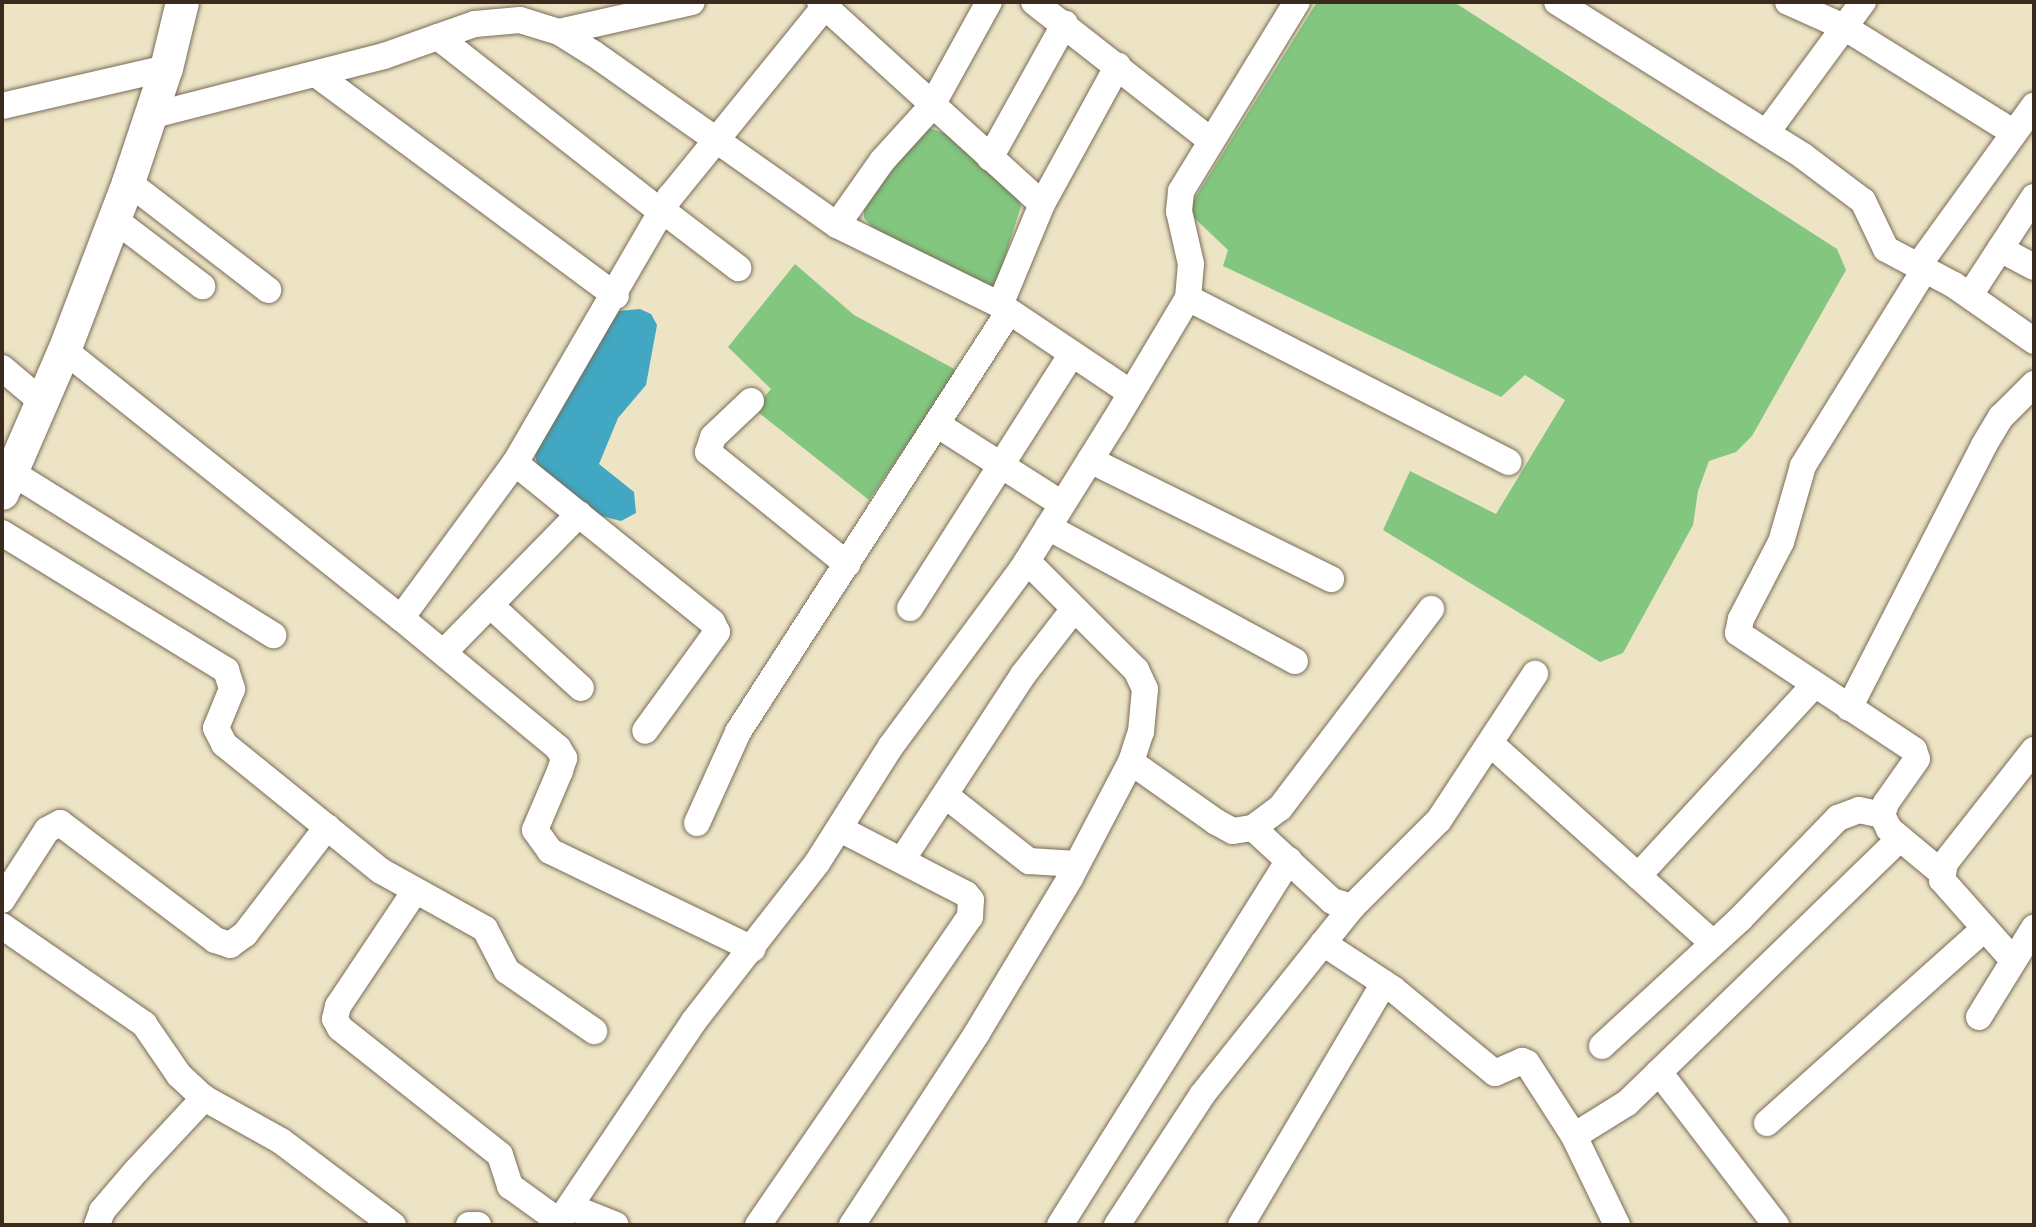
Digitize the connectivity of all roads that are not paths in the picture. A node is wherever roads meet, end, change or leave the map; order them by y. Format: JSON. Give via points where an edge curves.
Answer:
{"nodes":[{"id":1,"x":182,"y":2,"type":"edge"},
{"id":2,"x":692,"y":2,"type":"edge"},
{"id":3,"x":989,"y":2,"type":"edge"},
{"id":4,"x":1034,"y":2,"type":"edge"},
{"id":5,"x":1297,"y":2,"type":"edge"},
{"id":6,"x":1557,"y":2,"type":"edge"},
{"id":7,"x":1788,"y":2,"type":"edge"},
{"id":8,"x":1863,"y":2,"type":"edge"},
{"id":9,"x":822,"y":4,"type":"edge"},
{"id":10,"x":1066,"y":15,"type":"edge"},
{"id":11,"x":1844,"y":27,"type":"junction"},
{"id":12,"x":559,"y":32,"type":"junction"},
{"id":13,"x":438,"y":37,"type":"junction"},
{"id":14,"x":1118,"y":65,"type":"junction"},
{"id":15,"x":166,"y":68,"type":"junction"},
{"id":16,"x":316,"y":74,"type":"junction"},
{"id":17,"x":2,"y":106,"type":"edge"},
{"id":18,"x":2034,"y":106,"type":"edge"},
{"id":19,"x":931,"y":107,"type":"junction"},
{"id":20,"x":150,"y":116,"type":"junction"},
{"id":21,"x":1767,"y":132,"type":"junction"},
{"id":22,"x":2013,"y":132,"type":"junction"},
{"id":23,"x":717,"y":137,"type":"junction"},
{"id":24,"x":1211,"y":141,"type":"junction"},
{"id":25,"x":990,"y":158,"type":"junction"},
{"id":26,"x":128,"y":182,"type":"junction"},
{"id":27,"x":2034,"y":197,"type":"edge"},
{"id":28,"x":1042,"y":204,"type":"junction"},
{"id":29,"x":662,"y":211,"type":"junction"},
{"id":30,"x":114,"y":219,"type":"junction"},
{"id":31,"x":837,"y":225,"type":"junction"},
{"id":32,"x":2000,"y":249,"type":"junction"},
{"id":33,"x":2034,"y":267,"type":"edge"},
{"id":34,"x":738,"y":268,"type":"dead end"},
{"id":35,"x":1922,"y":268,"type":"junction"},
{"id":36,"x":202,"y":286,"type":"dead end"},
{"id":37,"x":268,"y":290,"type":"dead end"},
{"id":38,"x":1970,"y":295,"type":"junction"},
{"id":39,"x":616,"y":296,"type":"junction"},
{"id":40,"x":1188,"y":298,"type":"junction"},
{"id":41,"x":1004,"y":308,"type":"junction"},
{"id":42,"x":2034,"y":341,"type":"edge"},
{"id":43,"x":64,"y":350,"type":"junction"},
{"id":44,"x":1071,"y":355,"type":"junction"},
{"id":45,"x":2,"y":368,"type":"edge"},
{"id":46,"x":2034,"y":384,"type":"edge"},
{"id":47,"x":1131,"y":393,"type":"junction"},
{"id":48,"x":40,"y":400,"type":"junction"},
{"id":49,"x":751,"y":401,"type":"dead end"},
{"id":50,"x":938,"y":425,"type":"junction"},
{"id":51,"x":1090,"y":460,"type":"junction"},
{"id":52,"x":1509,"y":462,"type":"dead end"},
{"id":53,"x":515,"y":463,"type":"junction"},
{"id":54,"x":1002,"y":465,"type":"junction"},
{"id":55,"x":6,"y":483,"type":"edge"},
{"id":56,"x":1062,"y":504,"type":"junction"},
{"id":57,"x":579,"y":514,"type":"junction"},
{"id":58,"x":1048,"y":527,"type":"junction"},
{"id":59,"x":2,"y":533,"type":"edge"},
{"id":60,"x":1027,"y":561,"type":"junction"},
{"id":61,"x":847,"y":564,"type":"junction"},
{"id":62,"x":1331,"y":579,"type":"dead end"},
{"id":63,"x":490,"y":605,"type":"junction"},
{"id":64,"x":910,"y":608,"type":"dead end"},
{"id":65,"x":1074,"y":609,"type":"junction"},
{"id":66,"x":1431,"y":609,"type":"dead end"},
{"id":67,"x":401,"y":618,"type":"junction"},
{"id":68,"x":273,"y":635,"type":"dead end"},
{"id":69,"x":444,"y":652,"type":"junction"},
{"id":70,"x":1295,"y":662,"type":"dead end"},
{"id":71,"x":1535,"y":674,"type":"dead end"},
{"id":72,"x":1814,"y":685,"type":"junction"},
{"id":73,"x":581,"y":688,"type":"dead end"},
{"id":74,"x":1849,"y":708,"type":"junction"},
{"id":75,"x":645,"y":731,"type":"dead end"},
{"id":76,"x":1491,"y":744,"type":"junction"},
{"id":77,"x":2034,"y":750,"type":"edge"},
{"id":78,"x":1131,"y":762,"type":"junction"},
{"id":79,"x":945,"y":794,"type":"junction"},
{"id":80,"x":1882,"y":816,"type":"junction"},
{"id":81,"x":696,"y":823,"type":"dead end"},
{"id":82,"x":327,"y":827,"type":"junction"},
{"id":83,"x":1253,"y":828,"type":"junction"},
{"id":84,"x":841,"y":829,"type":"junction"},
{"id":85,"x":1900,"y":838,"type":"junction"},
{"id":86,"x":902,"y":860,"type":"junction"},
{"id":87,"x":1289,"y":860,"type":"junction"},
{"id":88,"x":1077,"y":864,"type":"junction"},
{"id":89,"x":1943,"y":874,"type":"junction"},
{"id":90,"x":1638,"y":876,"type":"junction"},
{"id":91,"x":415,"y":891,"type":"junction"},
{"id":92,"x":2,"y":900,"type":"edge"},
{"id":93,"x":1352,"y":907,"type":"junction"},
{"id":94,"x":2,"y":926,"type":"edge"},
{"id":95,"x":2034,"y":928,"type":"edge"},
{"id":96,"x":1984,"y":929,"type":"junction"},
{"id":97,"x":1323,"y":943,"type":"junction"},
{"id":98,"x":1713,"y":943,"type":"junction"},
{"id":99,"x":753,"y":949,"type":"junction"},
{"id":100,"x":2012,"y":960,"type":"junction"},
{"id":101,"x":1384,"y":983,"type":"junction"},
{"id":102,"x":1979,"y":1017,"type":"dead end"},
{"id":103,"x":594,"y":1031,"type":"dead end"},
{"id":104,"x":1602,"y":1046,"type":"dead end"},
{"id":105,"x":1660,"y":1072,"type":"junction"},
{"id":106,"x":204,"y":1098,"type":"junction"},
{"id":107,"x":1767,"y":1123,"type":"dead end"},
{"id":108,"x":1574,"y":1136,"type":"junction"},
{"id":109,"x":563,"y":1218,"type":"edge"},
{"id":110,"x":97,"y":1225,"type":"edge"},
{"id":111,"x":393,"y":1225,"type":"edge"},
{"id":112,"x":469,"y":1225,"type":"edge"},
{"id":113,"x":478,"y":1225,"type":"edge"},
{"id":114,"x":616,"y":1225,"type":"edge"},
{"id":115,"x":758,"y":1225,"type":"edge"},
{"id":116,"x":852,"y":1225,"type":"edge"},
{"id":117,"x":1060,"y":1225,"type":"edge"},
{"id":118,"x":1118,"y":1225,"type":"edge"},
{"id":119,"x":1241,"y":1225,"type":"edge"},
{"id":120,"x":1617,"y":1225,"type":"edge"},
{"id":121,"x":1776,"y":1225,"type":"edge"}],
"edges":[{"from":1,"to":15,"type":"street"},
{"from":2,"to":12,"type":"street"},
{"from":3,"to":19,"type":"street"},
{"from":4,"to":10,"type":"street"},
{"from":5,"to":24,"type":"street"},
{"from":6,"to":21,"type":"street"},
{"from":7,"to":11,"type":"street"},
{"from":8,"to":11,"type":"street"},
{"from":9,"to":19,"type":"street"},
{"from":9,"to":23,"type":"street"},
{"from":10,"to":14,"type":"street"},
{"from":10,"to":25,"type":"street"},
{"from":11,"to":21,"type":"street"},
{"from":11,"to":22,"type":"street"},
{"from":12,"to":13,"type":"street","via":[[503,19]]},
{"from":12,"to":23,"type":"street"},
{"from":13,"to":16,"type":"street"},
{"from":13,"to":29,"type":"street"},
{"from":14,"to":24,"type":"street"},
{"from":14,"to":28,"type":"street"},
{"from":15,"to":17,"type":"street"},
{"from":15,"to":20,"type":"street"},
{"from":16,"to":20,"type":"street"},
{"from":16,"to":39,"type":"street"},
{"from":18,"to":22,"type":"street"},
{"from":19,"to":25,"type":"street"},
{"from":19,"to":31,"type":"street","via":[[883,161]]},
{"from":20,"to":26,"type":"street"},
{"from":21,"to":35,"type":"street","via":[[1863,201],[1886,249]]},
{"from":22,"to":35,"type":"street"},
{"from":23,"to":29,"type":"street"},
{"from":23,"to":31,"type":"street"},
{"from":24,"to":40,"type":"street","via":[[1181,191],[1179,211],[1191,264]]},
{"from":25,"to":28,"type":"street"},
{"from":26,"to":30,"type":"street"},
{"from":26,"to":37,"type":"street"},
{"from":27,"to":32,"type":"street"},
{"from":28,"to":41,"type":"street"},
{"from":29,"to":34,"type":"street"},
{"from":29,"to":39,"type":"street","via":[[620,279]]},
{"from":30,"to":36,"type":"street"},
{"from":30,"to":43,"type":"street"},
{"from":31,"to":41,"type":"street"},
{"from":32,"to":33,"type":"street"},
{"from":32,"to":38,"type":"street"},
{"from":35,"to":38,"type":"street"},
{"from":35,"to":72,"type":"street","via":[[1803,466],[1775,555],[1741,619],[1738,633],[1744,639]]},
{"from":38,"to":42,"type":"street"},
{"from":39,"to":53,"type":"street"},
{"from":40,"to":47,"type":"street"},
{"from":40,"to":52,"type":"street"},
{"from":41,"to":44,"type":"street"},
{"from":41,"to":50,"type":"street"},
{"from":43,"to":48,"type":"street"},
{"from":43,"to":67,"type":"street"},
{"from":44,"to":47,"type":"street"},
{"from":44,"to":54,"type":"street"},
{"from":45,"to":48,"type":"street"},
{"from":46,"to":74,"type":"street","via":[[2001,417],[1984,445]]},
{"from":47,"to":51,"type":"street"},
{"from":48,"to":55,"type":"street"},
{"from":49,"to":61,"type":"street","via":[[713,437],[708,452]]},
{"from":50,"to":54,"type":"street"},
{"from":50,"to":61,"type":"street"},
{"from":51,"to":56,"type":"street"},
{"from":51,"to":62,"type":"street"},
{"from":53,"to":57,"type":"street"},
{"from":53,"to":67,"type":"street"},
{"from":54,"to":56,"type":"street"},
{"from":54,"to":64,"type":"street"},
{"from":55,"to":68,"type":"street"},
{"from":56,"to":58,"type":"street"},
{"from":57,"to":63,"type":"street"},
{"from":57,"to":75,"type":"street","via":[[712,622],[717,632]]},
{"from":58,"to":60,"type":"street"},
{"from":58,"to":70,"type":"street"},
{"from":59,"to":82,"type":"street","via":[[226,670],[232,688],[218,718],[218,735]]},
{"from":60,"to":65,"type":"street"},
{"from":60,"to":84,"type":"street","via":[[891,746]]},
{"from":61,"to":81,"type":"street","via":[[737,732]]},
{"from":63,"to":69,"type":"street"},
{"from":63,"to":73,"type":"street"},
{"from":65,"to":78,"type":"street","via":[[1136,670],[1145,689],[1141,732]]},
{"from":65,"to":79,"type":"street","via":[[1017,683]]},
{"from":66,"to":83,"type":"street","via":[[1280,808]]},
{"from":67,"to":69,"type":"street"},
{"from":69,"to":99,"type":"street","via":[[547,738],[564,758],[538,813],[535,830],[540,841],[551,851]]},
{"from":71,"to":76,"type":"street"},
{"from":72,"to":74,"type":"street"},
{"from":72,"to":90,"type":"street"},
{"from":74,"to":80,"type":"street","via":[[1914,750],[1917,759]]},
{"from":76,"to":90,"type":"street"},
{"from":76,"to":93,"type":"street","via":[[1439,820]]},
{"from":77,"to":89,"type":"street","via":[[1945,863]]},
{"from":78,"to":83,"type":"street","via":[[1233,831]]},
{"from":78,"to":88,"type":"street"},
{"from":79,"to":86,"type":"street"},
{"from":79,"to":88,"type":"street","via":[[1029,861]]},
{"from":80,"to":85,"type":"street"},
{"from":80,"to":98,"type":"street","via":[[1859,810],[1838,818]]},
{"from":82,"to":91,"type":"street"},
{"from":82,"to":92,"type":"street","via":[[245,934],[230,945],[215,940],[74,829],[60,823],[47,830]]},
{"from":83,"to":87,"type":"street"},
{"from":84,"to":86,"type":"street"},
{"from":84,"to":99,"type":"street"},
{"from":85,"to":89,"type":"street"},
{"from":85,"to":105,"type":"street"},
{"from":86,"to":115,"type":"street","via":[[966,894],[971,901],[970,917]]},
{"from":87,"to":93,"type":"street","via":[[1339,906]]},
{"from":87,"to":117,"type":"street"},
{"from":88,"to":116,"type":"street","via":[[977,1033]]},
{"from":89,"to":96,"type":"street","via":[[1954,898]]},
{"from":90,"to":98,"type":"street"},
{"from":91,"to":103,"type":"street","via":[[485,929],[508,971]]},
{"from":91,"to":109,"type":"street","via":[[338,1006],[335,1019],[340,1028],[500,1155],[510,1186]]},
{"from":93,"to":97,"type":"street"},
{"from":94,"to":106,"type":"street","via":[[144,1024],[179,1074]]},
{"from":95,"to":100,"type":"street"},
{"from":96,"to":100,"type":"street"},
{"from":96,"to":107,"type":"street"},
{"from":97,"to":101,"type":"street"},
{"from":97,"to":118,"type":"street","via":[[1202,1096]]},
{"from":98,"to":104,"type":"street"},
{"from":99,"to":109,"type":"street","via":[[694,1021]]},
{"from":100,"to":102,"type":"street"},
{"from":101,"to":108,"type":"street","via":[[1495,1073],[1526,1062]]},
{"from":101,"to":119,"type":"street"},
{"from":105,"to":108,"type":"street","via":[[1627,1103]]},
{"from":105,"to":121,"type":"street"},
{"from":106,"to":110,"type":"street","via":[[136,1171],[102,1212]]},
{"from":106,"to":111,"type":"street","via":[[281,1141]]},
{"from":108,"to":120,"type":"street"},
{"from":109,"to":114,"type":"street"},
{"from":112,"to":113,"type":"street"}]}
